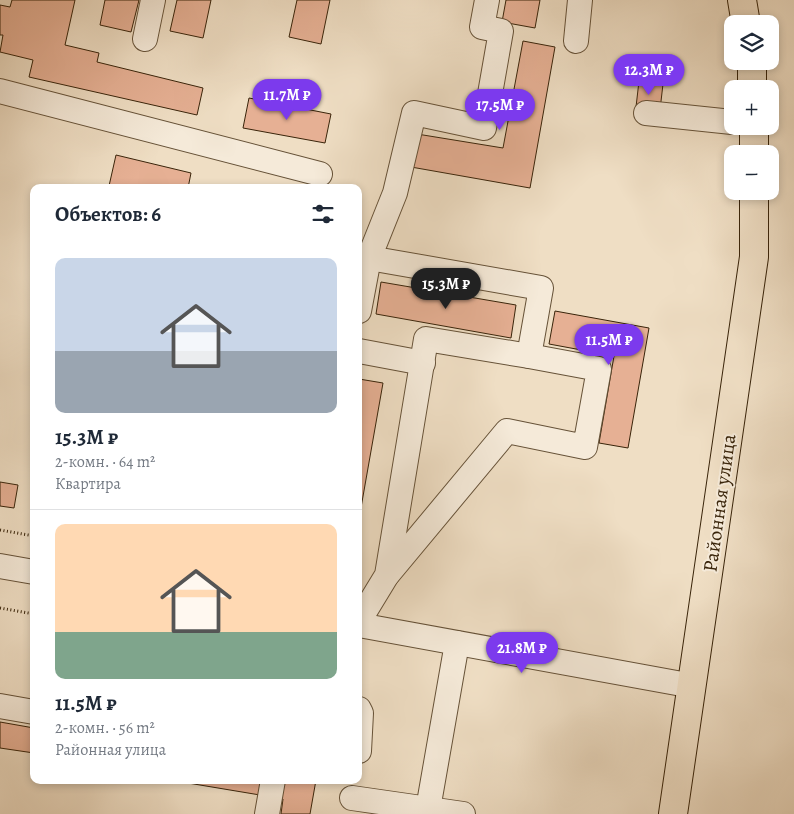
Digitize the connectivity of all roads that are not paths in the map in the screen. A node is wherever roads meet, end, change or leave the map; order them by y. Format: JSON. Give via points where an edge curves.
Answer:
{"nodes":[{"id":1,"x":154,"y":0,"type":"edge"},
{"id":2,"x":487,"y":0,"type":"edge"},
{"id":3,"x":580,"y":0,"type":"edge"},
{"id":4,"x":742,"y":0,"type":"edge"},
{"id":5,"x":744,"y":15,"type":"edge"},
{"id":6,"x":145,"y":39,"type":"dead end"},
{"id":7,"x":576,"y":41,"type":"dead end"},
{"id":8,"x":0,"y":91,"type":"edge"},
{"id":9,"x":646,"y":113,"type":"dead end"},
{"id":10,"x":724,"y":121,"type":"edge"},
{"id":11,"x":320,"y":174,"type":"dead end"},
{"id":12,"x":754,"y":200,"type":"edge"},
{"id":13,"x":369,"y":258,"type":"junction"},
{"id":14,"x":362,"y":295,"type":"edge"},
{"id":15,"x":362,"y":352,"type":"edge"},
{"id":16,"x":529,"y":356,"type":"junction"},
{"id":17,"x":423,"y":363,"type":"junction"},
{"id":18,"x":0,"y":566,"type":"edge"},
{"id":19,"x":30,"y":571,"type":"edge"},
{"id":20,"x":387,"y":575,"type":"junction"},
{"id":21,"x":362,"y":618,"type":"edge"},
{"id":22,"x":362,"y":624,"type":"edge"},
{"id":23,"x":457,"y":643,"type":"junction"},
{"id":24,"x":693,"y":686,"type":"junction"},
{"id":25,"x":0,"y":706,"type":"edge"},
{"id":26,"x":30,"y":711,"type":"edge"},
{"id":27,"x":272,"y":784,"type":"edge"},
{"id":28,"x":352,"y":797,"type":"edge"},
{"id":29,"x":428,"y":809,"type":"junction"},
{"id":30,"x":401,"y":810,"type":"edge"},
{"id":31,"x":267,"y":814,"type":"edge"},
{"id":32,"x":463,"y":814,"type":"edge"},
{"id":33,"x":673,"y":814,"type":"edge"}],
"edges":[{"from":1,"to":6,"type":"street"},
{"from":2,"to":13,"type":"street","via":[[482,27],[500,31],[484,128],[414,113],[395,193]]},
{"from":3,"to":7,"type":"street"},
{"from":4,"to":5,"type":"main road"},
{"from":8,"to":11,"type":"street"},
{"from":9,"to":10,"type":"street"},
{"from":12,"to":24,"type":"main road","name":"Районная улица","via":[[754,257]]},
{"from":13,"to":14,"type":"street"},
{"from":13,"to":16,"type":"street","via":[[541,288]]},
{"from":15,"to":17,"type":"street"},
{"from":16,"to":17,"type":"street","via":[[426,339]]},
{"from":16,"to":20,"type":"street","via":[[599,369],[585,447],[507,431]]},
{"from":17,"to":20,"type":"street"},
{"from":18,"to":19,"type":"street"},
{"from":20,"to":21,"type":"street"},
{"from":22,"to":23,"type":"street"},
{"from":23,"to":24,"type":"street"},
{"from":23,"to":29,"type":"street"},
{"from":24,"to":33,"type":"main road","name":"Районная улица"},
{"from":25,"to":26,"type":"street"},
{"from":27,"to":31,"type":"street"},
{"from":28,"to":30,"type":"street"},
{"from":29,"to":30,"type":"street"},
{"from":29,"to":32,"type":"street"}]}
